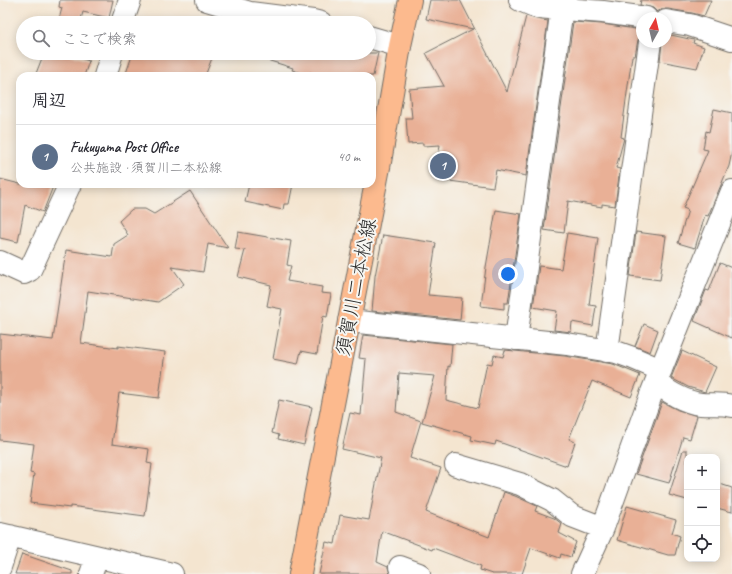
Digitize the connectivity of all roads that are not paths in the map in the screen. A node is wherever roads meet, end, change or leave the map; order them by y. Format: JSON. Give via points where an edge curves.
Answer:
{"nodes":[{"id":1,"x":130,"y":0,"type":"edge"},
{"id":2,"x":207,"y":0,"type":"edge"},
{"id":3,"x":410,"y":0,"type":"edge"},
{"id":4,"x":520,"y":0,"type":"edge"},
{"id":5,"x":562,"y":8,"type":"junction"},
{"id":6,"x":638,"y":11,"type":"edge"},
{"id":7,"x":124,"y":16,"type":"edge"},
{"id":8,"x":274,"y":16,"type":"edge"},
{"id":9,"x":672,"y":22,"type":"edge"},
{"id":10,"x":376,"y":39,"type":"edge"},
{"id":11,"x":732,"y":40,"type":"edge"},
{"id":12,"x":400,"y":46,"type":"junction"},
{"id":13,"x":649,"y":48,"type":"edge"},
{"id":14,"x":110,"y":60,"type":"edge"},
{"id":15,"x":106,"y":72,"type":"edge"},
{"id":16,"x":376,"y":183,"type":"edge"},
{"id":17,"x":68,"y":188,"type":"edge"},
{"id":18,"x":375,"y":188,"type":"edge"},
{"id":19,"x":732,"y":191,"type":"edge"},
{"id":20,"x":0,"y":262,"type":"edge"},
{"id":21,"x":349,"y":322,"type":"junction"},
{"id":22,"x":516,"y":338,"type":"junction"},
{"id":23,"x":607,"y":351,"type":"junction"},
{"id":24,"x":658,"y":377,"type":"junction"},
{"id":25,"x":732,"y":406,"type":"edge"},
{"id":26,"x":456,"y":465,"type":"dead end"},
{"id":27,"x":603,"y":528,"type":"junction"},
{"id":28,"x":5,"y":535,"type":"edge"},
{"id":29,"x":94,"y":565,"type":"edge"},
{"id":30,"x":0,"y":567,"type":"edge"},
{"id":31,"x":172,"y":574,"type":"edge"},
{"id":32,"x":300,"y":574,"type":"edge"},
{"id":33,"x":582,"y":574,"type":"edge"}],
"edges":[{"from":1,"to":7,"type":"street"},
{"from":2,"to":8,"type":"street","via":[[250,13]]},
{"from":3,"to":12,"type":"main road","name":"須賀川二本松線"},
{"from":4,"to":5,"type":"street","via":[[537,7]]},
{"from":5,"to":6,"type":"street"},
{"from":5,"to":22,"type":"street"},
{"from":9,"to":11,"type":"street","via":[[690,25]]},
{"from":10,"to":12,"type":"street"},
{"from":12,"to":16,"type":"main road","name":"須賀川二本松線"},
{"from":13,"to":23,"type":"street"},
{"from":14,"to":15,"type":"street"},
{"from":17,"to":20,"type":"street","via":[[30,270],[24,273]]},
{"from":18,"to":21,"type":"main road","name":"須賀川二本松線"},
{"from":19,"to":24,"type":"street"},
{"from":21,"to":22,"type":"street"},
{"from":21,"to":32,"type":"main road","name":"須賀川二本松線"},
{"from":22,"to":23,"type":"street"},
{"from":23,"to":24,"type":"street","via":[[633,358]]},
{"from":24,"to":25,"type":"street","via":[[673,394],[690,401]]},
{"from":24,"to":27,"type":"street"},
{"from":26,"to":27,"type":"street","via":[[520,484],[552,500],[572,516]]},
{"from":27,"to":33,"type":"street"},
{"from":28,"to":29,"type":"street"},
{"from":28,"to":30,"type":"street"},
{"from":29,"to":31,"type":"street"}]}
